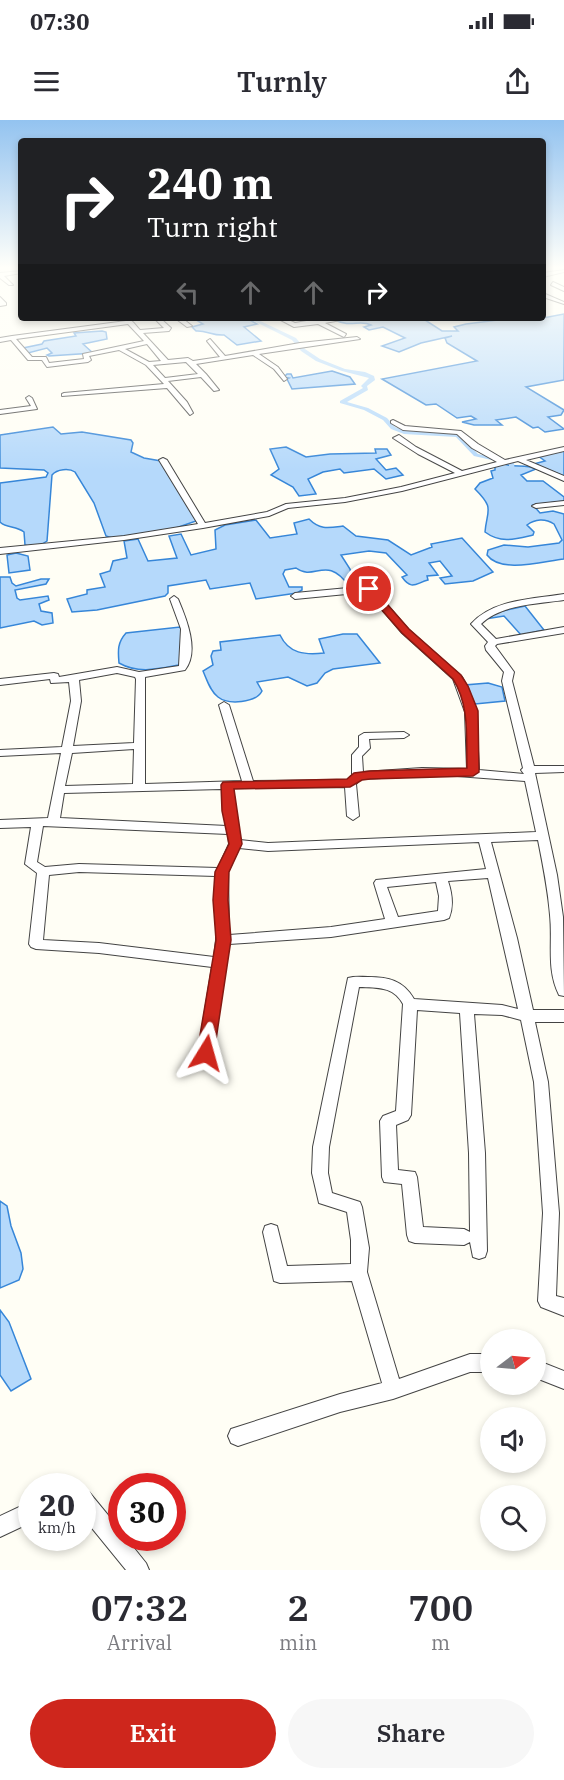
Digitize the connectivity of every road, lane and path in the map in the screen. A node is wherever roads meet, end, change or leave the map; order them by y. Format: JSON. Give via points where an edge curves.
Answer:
{"nodes":[{"id":1,"x":27,"y":336,"type":"edge"},
{"id":2,"x":143,"y":336,"type":"edge"},
{"id":3,"x":12,"y":338,"type":"junction"},
{"id":4,"x":357,"y":339,"type":"dead end"},
{"id":5,"x":0,"y":340,"type":"edge"},
{"id":6,"x":210,"y":341,"type":"dead end"},
{"id":7,"x":149,"y":342,"type":"junction"},
{"id":8,"x":120,"y":348,"type":"junction"},
{"id":9,"x":254,"y":353,"type":"junction"},
{"id":10,"x":224,"y":358,"type":"junction"},
{"id":11,"x":166,"y":362,"type":"junction"},
{"id":12,"x":193,"y":363,"type":"junction"},
{"id":13,"x":148,"y":364,"type":"junction"},
{"id":14,"x":204,"y":375,"type":"junction"},
{"id":15,"x":284,"y":379,"type":"dead end"},
{"id":16,"x":162,"y":380,"type":"junction"},
{"id":17,"x":168,"y":386,"type":"junction"},
{"id":18,"x":216,"y":390,"type":"dead end"},
{"id":19,"x":64,"y":395,"type":"dead end"},
{"id":20,"x":28,"y":398,"type":"dead end"},
{"id":21,"x":0,"y":412,"type":"edge"},
{"id":22,"x":190,"y":413,"type":"dead end"},
{"id":23,"x":393,"y":422,"type":"dead end"},
{"id":24,"x":399,"y":437,"type":"dead end"},
{"id":25,"x":564,"y":449,"type":"edge"},
{"id":26,"x":519,"y":459,"type":"junction"},
{"id":27,"x":163,"y":460,"type":"dead end"},
{"id":28,"x":503,"y":462,"type":"junction"},
{"id":29,"x":461,"y":473,"type":"junction"},
{"id":30,"x":564,"y":479,"type":"edge"},
{"id":31,"x":564,"y":503,"type":"edge"},
{"id":32,"x":536,"y":506,"type":"dead end"},
{"id":33,"x":203,"y":526,"type":"junction"},
{"id":34,"x":0,"y":551,"type":"edge"},
{"id":35,"x":295,"y":596,"type":"dead end"},
{"id":36,"x":564,"y":597,"type":"edge"},
{"id":37,"x":174,"y":599,"type":"dead end"},
{"id":38,"x":564,"y":630,"type":"edge"},
{"id":39,"x":494,"y":642,"type":"junction"},
{"id":40,"x":139,"y":675,"type":"junction"},
{"id":41,"x":74,"y":678,"type":"junction"},
{"id":42,"x":0,"y":682,"type":"edge"},
{"id":43,"x":224,"y":705,"type":"dead end"},
{"id":44,"x":404,"y":735,"type":"dead end"},
{"id":45,"x":140,"y":746,"type":"junction"},
{"id":46,"x":67,"y":750,"type":"junction"},
{"id":47,"x":0,"y":753,"type":"edge"},
{"id":48,"x":564,"y":769,"type":"edge"},
{"id":49,"x":473,"y":772,"type":"junction"},
{"id":50,"x":528,"y":774,"type":"junction"},
{"id":51,"x":354,"y":779,"type":"junction"},
{"id":52,"x":248,"y":784,"type":"junction"},
{"id":53,"x":228,"y":785,"type":"junction"},
{"id":54,"x":139,"y":788,"type":"junction"},
{"id":55,"x":61,"y":790,"type":"junction"},
{"id":56,"x":353,"y":816,"type":"dead end"},
{"id":57,"x":38,"y":822,"type":"junction"},
{"id":58,"x":53,"y":822,"type":"junction"},
{"id":59,"x":0,"y":824,"type":"edge"},
{"id":60,"x":233,"y":830,"type":"junction"},
{"id":61,"x":541,"y":836,"type":"junction"},
{"id":62,"x":484,"y":838,"type":"junction"},
{"id":63,"x":236,"y":844,"type":"junction"},
{"id":64,"x":43,"y":871,"type":"junction"},
{"id":65,"x":222,"y":872,"type":"junction"},
{"id":66,"x":494,"y":873,"type":"junction"},
{"id":67,"x":440,"y":877,"type":"junction"},
{"id":68,"x":393,"y":923,"type":"junction"},
{"id":69,"x":223,"y":940,"type":"junction"},
{"id":70,"x":560,"y":949,"type":"edge"},
{"id":71,"x":219,"y":963,"type":"junction"},
{"id":72,"x":564,"y":991,"type":"edge"},
{"id":73,"x":410,"y":1004,"type":"junction"},
{"id":74,"x":467,"y":1009,"type":"junction"},
{"id":75,"x":525,"y":1016,"type":"junction"},
{"id":76,"x":564,"y":1016,"type":"edge"},
{"id":77,"x":206,"y":1053,"type":"dead end"},
{"id":78,"x":271,"y":1232,"type":"dead end"},
{"id":79,"x":464,"y":1236,"type":"dead end"},
{"id":80,"x":479,"y":1251,"type":"dead end"},
{"id":81,"x":358,"y":1272,"type":"junction"},
{"id":82,"x":564,"y":1307,"type":"edge"},
{"id":83,"x":480,"y":1363,"type":"edge"},
{"id":84,"x":546,"y":1373,"type":"edge"},
{"id":85,"x":564,"y":1380,"type":"edge"},
{"id":86,"x":393,"y":1390,"type":"junction"},
{"id":87,"x":238,"y":1436,"type":"dead end"},
{"id":88,"x":96,"y":1516,"type":"edge"},
{"id":89,"x":18,"y":1518,"type":"edge"},
{"id":90,"x":0,"y":1527,"type":"edge"},
{"id":91,"x":139,"y":1570,"type":"edge"}],
"edges":[{"from":1,"to":3,"type":"street"},
{"from":2,"to":7,"type":"street"},
{"from":3,"to":5,"type":"street"},
{"from":3,"to":8,"type":"street","via":[[30,359],[44,358],[47,365],[88,360],[85,355]]},
{"from":4,"to":9,"type":"street"},
{"from":6,"to":10,"type":"street"},
{"from":7,"to":8,"type":"street"},
{"from":7,"to":11,"type":"street"},
{"from":8,"to":13,"type":"street"},
{"from":9,"to":10,"type":"street"},
{"from":9,"to":15,"type":"street","via":[[276,368]]},
{"from":10,"to":12,"type":"street"},
{"from":11,"to":12,"type":"street"},
{"from":11,"to":13,"type":"street"},
{"from":12,"to":14,"type":"street"},
{"from":13,"to":16,"type":"street"},
{"from":14,"to":16,"type":"street"},
{"from":14,"to":18,"type":"street"},
{"from":16,"to":17,"type":"street"},
{"from":17,"to":19,"type":"street"},
{"from":17,"to":22,"type":"street"},
{"from":20,"to":21,"type":"street","via":[[35,408]]},
{"from":23,"to":28,"type":"street","via":[[403,428],[459,432]]},
{"from":24,"to":29,"type":"street","via":[[422,456]]},
{"from":25,"to":26,"type":"street"},
{"from":26,"to":28,"type":"street"},
{"from":26,"to":30,"type":"street"},
{"from":27,"to":33,"type":"street"},
{"from":28,"to":29,"type":"street"},
{"from":29,"to":33,"type":"street","via":[[387,492],[286,506],[269,514]]},
{"from":31,"to":32,"type":"street"},
{"from":33,"to":34,"type":"street"},
{"from":35,"to":49,"type":"street","via":[[369,589],[405,631],[463,686],[472,711]]},
{"from":36,"to":39,"type":"street","via":[[513,605],[486,614],[476,624]]},
{"from":37,"to":40,"type":"street","via":[[186,629],[185,664],[182,668]]},
{"from":38,"to":39,"type":"street"},
{"from":39,"to":50,"type":"street","via":[[491,650],[509,672],[507,681]]},
{"from":40,"to":41,"type":"street","via":[[117,670]]},
{"from":40,"to":45,"type":"street"},
{"from":41,"to":42,"type":"street","via":[[55,681],[54,676]]},
{"from":41,"to":46,"type":"street","via":[[76,701]]},
{"from":43,"to":52,"type":"street"},
{"from":44,"to":51,"type":"street","via":[[362,738],[365,748],[357,755]]},
{"from":45,"to":46,"type":"street"},
{"from":45,"to":54,"type":"street"},
{"from":46,"to":47,"type":"street"},
{"from":46,"to":55,"type":"street"},
{"from":48,"to":50,"type":"street"},
{"from":49,"to":50,"type":"street"},
{"from":49,"to":51,"type":"street"},
{"from":50,"to":61,"type":"street"},
{"from":51,"to":52,"type":"street"},
{"from":51,"to":56,"type":"street"},
{"from":52,"to":53,"type":"street"},
{"from":53,"to":54,"type":"street"},
{"from":53,"to":60,"type":"street"},
{"from":54,"to":55,"type":"street"},
{"from":55,"to":58,"type":"street"},
{"from":57,"to":58,"type":"street"},
{"from":57,"to":59,"type":"street"},
{"from":57,"to":64,"type":"street","via":[[31,864]]},
{"from":58,"to":60,"type":"street"},
{"from":60,"to":63,"type":"street"},
{"from":61,"to":62,"type":"street"},
{"from":61,"to":70,"type":"street","via":[[551,875]]},
{"from":62,"to":63,"type":"street","via":[[268,847]]},
{"from":62,"to":66,"type":"street"},
{"from":63,"to":65,"type":"street"},
{"from":64,"to":65,"type":"street","via":[[79,868]]},
{"from":64,"to":71,"type":"street","via":[[36,944]]},
{"from":65,"to":69,"type":"street"},
{"from":66,"to":67,"type":"street"},
{"from":66,"to":75,"type":"street"},
{"from":67,"to":68,"type":"street","via":[[446,901],[444,915]]},
{"from":67,"to":68,"type":"street","via":[[380,883]]},
{"from":68,"to":69,"type":"street"},
{"from":69,"to":71,"type":"street"},
{"from":70,"to":72,"type":"street","via":[[556,968]]},
{"from":71,"to":77,"type":"street"},
{"from":73,"to":74,"type":"street"},
{"from":73,"to":79,"type":"street","via":[[404,1115],[388,1121],[390,1177],[409,1177],[415,1235]]},
{"from":73,"to":81,"type":"street","via":[[405,992],[392,983],[353,982],[324,1122],[320,1150],[322,1188],[325,1198],[354,1207],[360,1231]]},
{"from":74,"to":75,"type":"street","via":[[501,1010]]},
{"from":74,"to":80,"type":"street"},
{"from":75,"to":76,"type":"street"},
{"from":75,"to":82,"type":"street","via":[[541,1082],[551,1213],[547,1301]]},
{"from":78,"to":81,"type":"street","via":[[280,1275]]},
{"from":81,"to":86,"type":"street"},
{"from":83,"to":86,"type":"street"},
{"from":84,"to":85,"type":"street"},
{"from":86,"to":87,"type":"street"},
{"from":88,"to":91,"type":"street"},
{"from":89,"to":90,"type":"street"}]}
